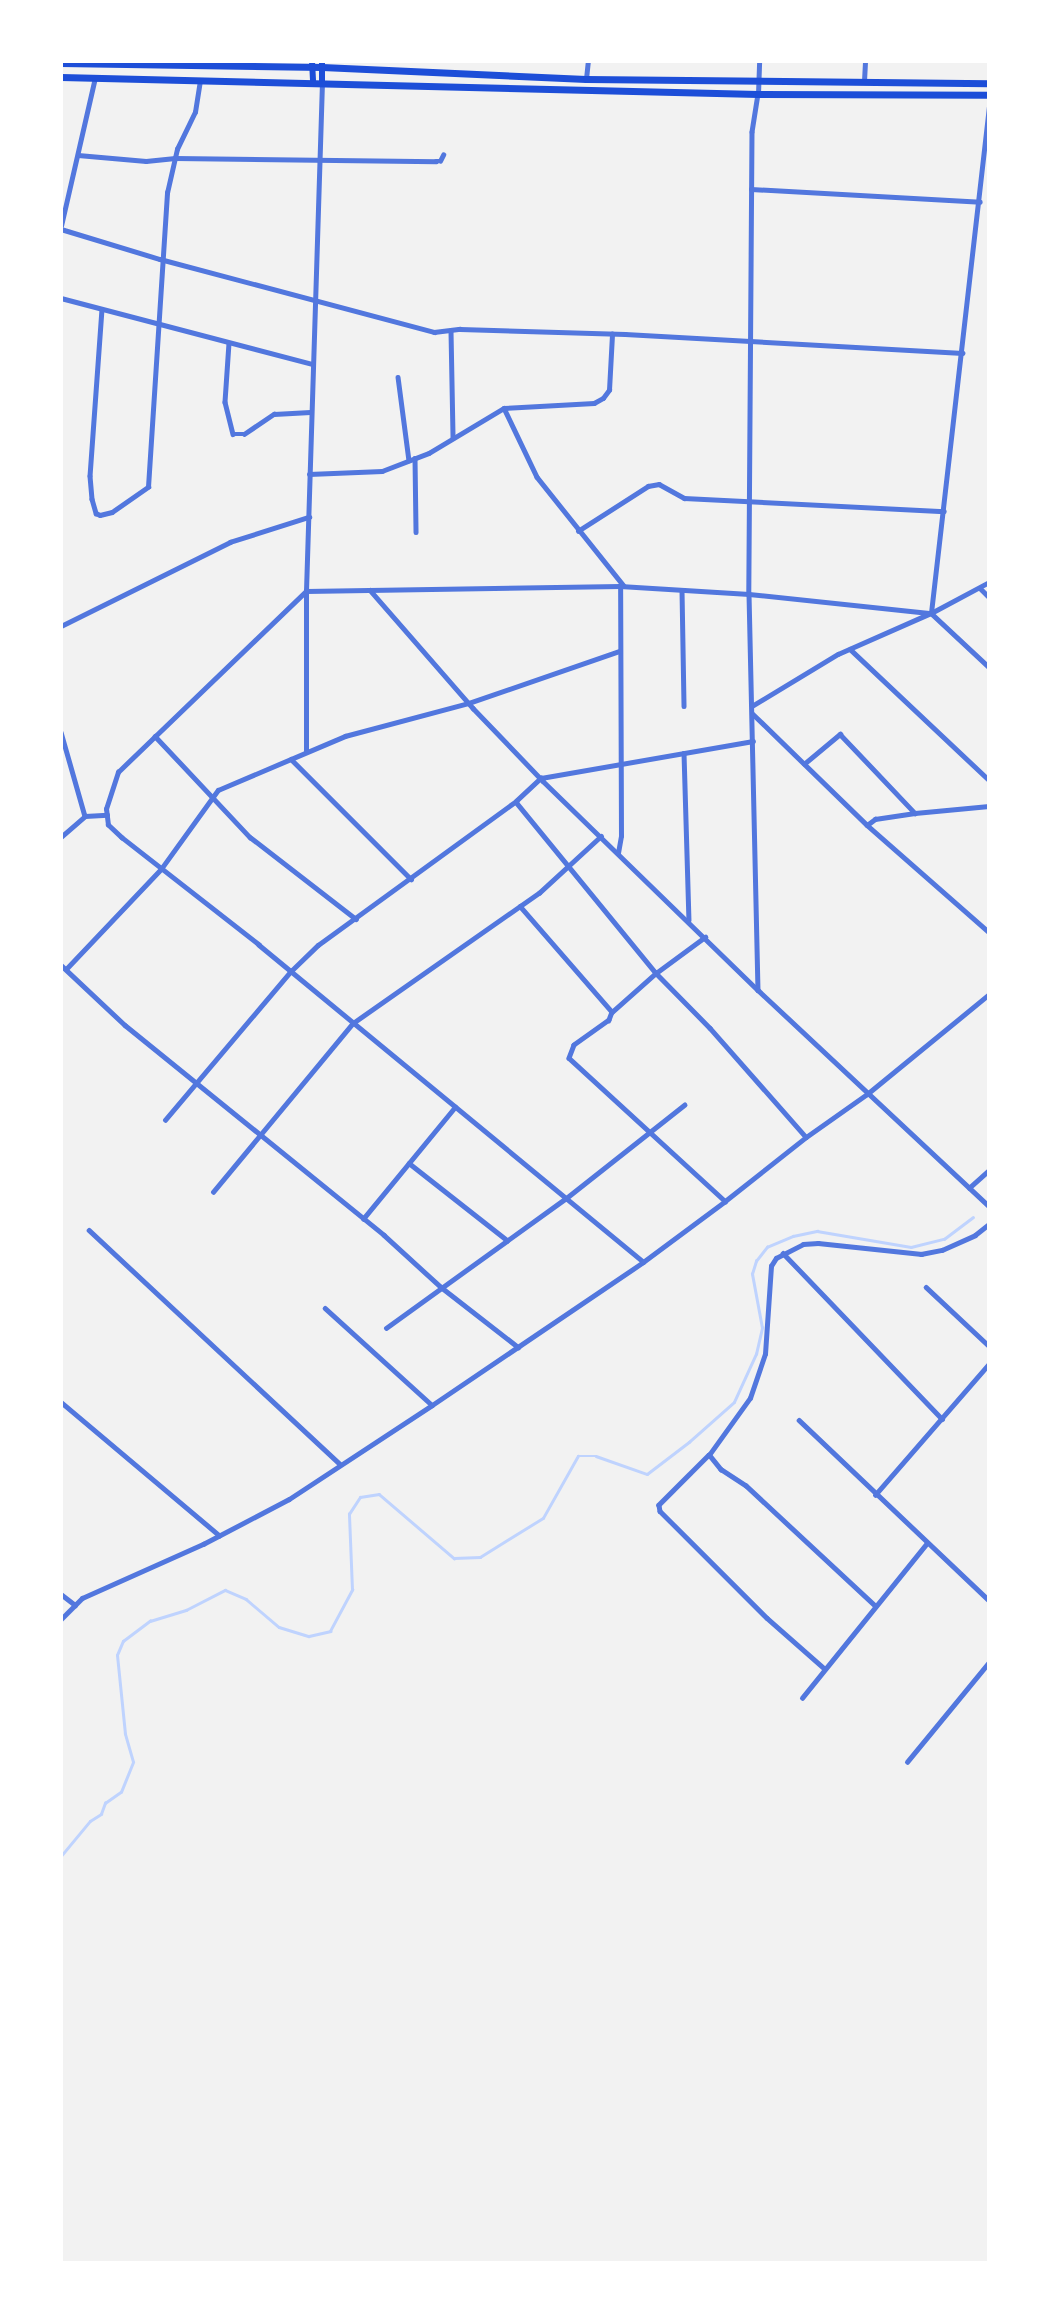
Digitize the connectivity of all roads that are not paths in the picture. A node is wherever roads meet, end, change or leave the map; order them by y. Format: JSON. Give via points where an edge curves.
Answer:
{"nodes":[{"id":1,"x":588,"y":61,"type":"edge"},
{"id":2,"x":759,"y":61,"type":"edge"},
{"id":3,"x":865,"y":61,"type":"edge"},
{"id":4,"x":61,"y":64,"type":"edge"},
{"id":5,"x":312,"y":64,"type":"edge"},
{"id":6,"x":322,"y":64,"type":"edge"},
{"id":7,"x":61,"y":77,"type":"edge"},
{"id":8,"x":95,"y":77,"type":"junction"},
{"id":9,"x":200,"y":79,"type":"junction"},
{"id":10,"x":586,"y":79,"type":"junction"},
{"id":11,"x":758,"y":80,"type":"junction"},
{"id":12,"x":317,"y":82,"type":"junction"},
{"id":13,"x":864,"y":82,"type":"junction"},
{"id":14,"x":989,"y":83,"type":"edge"},
{"id":15,"x":758,"y":94,"type":"junction"},
{"id":16,"x":989,"y":95,"type":"edge"},
{"id":17,"x":989,"y":107,"type":"edge"},
{"id":18,"x":78,"y":155,"type":"junction"},
{"id":19,"x":443,"y":155,"type":"dead end"},
{"id":20,"x":175,"y":158,"type":"junction"},
{"id":21,"x":318,"y":161,"type":"junction"},
{"id":22,"x":751,"y":189,"type":"junction"},
{"id":23,"x":980,"y":202,"type":"junction"},
{"id":24,"x":61,"y":227,"type":"edge"},
{"id":25,"x":160,"y":259,"type":"junction"},
{"id":26,"x":61,"y":298,"type":"edge"},
{"id":27,"x":314,"y":300,"type":"junction"},
{"id":28,"x":102,"y":309,"type":"junction"},
{"id":29,"x":157,"y":324,"type":"junction"},
{"id":30,"x":451,"y":331,"type":"junction"},
{"id":31,"x":612,"y":334,"type":"junction"},
{"id":32,"x":229,"y":343,"type":"junction"},
{"id":33,"x":752,"y":343,"type":"junction"},
{"id":34,"x":962,"y":353,"type":"junction"},
{"id":35,"x":313,"y":364,"type":"junction"},
{"id":36,"x":398,"y":377,"type":"dead end"},
{"id":37,"x":504,"y":408,"type":"junction"},
{"id":38,"x":311,"y":412,"type":"junction"},
{"id":39,"x":453,"y":439,"type":"junction"},
{"id":40,"x":412,"y":459,"type":"junction"},
{"id":41,"x":309,"y":474,"type":"junction"},
{"id":42,"x":750,"y":502,"type":"junction"},
{"id":43,"x":944,"y":511,"type":"junction"},
{"id":44,"x":309,"y":516,"type":"junction"},
{"id":45,"x":578,"y":531,"type":"junction"},
{"id":46,"x":416,"y":532,"type":"dead end"},
{"id":47,"x":989,"y":582,"type":"edge"},
{"id":48,"x":622,"y":586,"type":"junction"},
{"id":49,"x":979,"y":588,"type":"junction"},
{"id":50,"x":370,"y":589,"type":"junction"},
{"id":51,"x":306,"y":590,"type":"junction"},
{"id":52,"x":682,"y":590,"type":"junction"},
{"id":53,"x":749,"y":594,"type":"junction"},
{"id":54,"x":989,"y":597,"type":"edge"},
{"id":55,"x":931,"y":613,"type":"junction"},
{"id":56,"x":61,"y":626,"type":"edge"},
{"id":57,"x":850,"y":649,"type":"junction"},
{"id":58,"x":619,"y":651,"type":"junction"},
{"id":59,"x":989,"y":667,"type":"edge"},
{"id":60,"x":469,"y":703,"type":"junction"},
{"id":61,"x":684,"y":706,"type":"dead end"},
{"id":62,"x":752,"y":706,"type":"junction"},
{"id":63,"x":752,"y":713,"type":"junction"},
{"id":64,"x":61,"y":732,"type":"edge"},
{"id":65,"x":155,"y":736,"type":"junction"},
{"id":66,"x":753,"y":741,"type":"junction"},
{"id":67,"x":306,"y":751,"type":"junction"},
{"id":68,"x":684,"y":753,"type":"junction"},
{"id":69,"x":291,"y":759,"type":"junction"},
{"id":70,"x":804,"y":764,"type":"junction"},
{"id":71,"x":620,"y":765,"type":"junction"},
{"id":72,"x":541,"y":778,"type":"junction"},
{"id":73,"x":989,"y":780,"type":"edge"},
{"id":74,"x":213,"y":797,"type":"junction"},
{"id":75,"x":516,"y":801,"type":"junction"},
{"id":76,"x":989,"y":806,"type":"edge"},
{"id":77,"x":915,"y":813,"type":"junction"},
{"id":78,"x":107,"y":814,"type":"junction"},
{"id":79,"x":85,"y":816,"type":"junction"},
{"id":80,"x":867,"y":825,"type":"junction"},
{"id":81,"x":601,"y":836,"type":"junction"},
{"id":82,"x":61,"y":837,"type":"edge"},
{"id":83,"x":618,"y":853,"type":"junction"},
{"id":84,"x":567,"y":867,"type":"junction"},
{"id":85,"x":161,"y":869,"type":"junction"},
{"id":86,"x":411,"y":879,"type":"junction"},
{"id":87,"x":520,"y":906,"type":"junction"},
{"id":88,"x":356,"y":919,"type":"junction"},
{"id":89,"x":690,"y":922,"type":"junction"},
{"id":90,"x":989,"y":932,"type":"edge"},
{"id":91,"x":705,"y":937,"type":"junction"},
{"id":92,"x":64,"y":967,"type":"edge"},
{"id":93,"x":290,"y":971,"type":"junction"},
{"id":94,"x":656,"y":973,"type":"junction"},
{"id":95,"x":758,"y":990,"type":"junction"},
{"id":96,"x":989,"y":994,"type":"edge"},
{"id":97,"x":612,"y":1012,"type":"junction"},
{"id":98,"x":353,"y":1023,"type":"junction"},
{"id":99,"x":196,"y":1083,"type":"junction"},
{"id":100,"x":867,"y":1094,"type":"junction"},
{"id":101,"x":684,"y":1105,"type":"dead end"},
{"id":102,"x":455,"y":1107,"type":"junction"},
{"id":103,"x":165,"y":1120,"type":"dead end"},
{"id":104,"x":648,"y":1133,"type":"junction"},
{"id":105,"x":260,"y":1136,"type":"junction"},
{"id":106,"x":806,"y":1137,"type":"junction"},
{"id":107,"x":409,"y":1163,"type":"junction"},
{"id":108,"x":989,"y":1170,"type":"edge"},
{"id":109,"x":970,"y":1188,"type":"junction"},
{"id":110,"x":213,"y":1192,"type":"dead end"},
{"id":111,"x":565,"y":1199,"type":"junction"},
{"id":112,"x":725,"y":1201,"type":"junction"},
{"id":113,"x":989,"y":1206,"type":"edge"},
{"id":114,"x":363,"y":1219,"type":"junction"},
{"id":115,"x":989,"y":1224,"type":"edge"},
{"id":116,"x":89,"y":1230,"type":"dead end"},
{"id":117,"x":507,"y":1240,"type":"junction"},
{"id":118,"x":783,"y":1253,"type":"junction"},
{"id":119,"x":643,"y":1262,"type":"junction"},
{"id":120,"x":441,"y":1287,"type":"junction"},
{"id":121,"x":926,"y":1287,"type":"dead end"},
{"id":122,"x":326,"y":1308,"type":"dead end"},
{"id":123,"x":386,"y":1328,"type":"dead end"},
{"id":124,"x":989,"y":1346,"type":"edge"},
{"id":125,"x":519,"y":1347,"type":"junction"},
{"id":126,"x":989,"y":1364,"type":"edge"},
{"id":127,"x":61,"y":1402,"type":"edge"},
{"id":128,"x":432,"y":1405,"type":"junction"},
{"id":129,"x":942,"y":1419,"type":"junction"},
{"id":130,"x":799,"y":1420,"type":"dead end"},
{"id":131,"x":709,"y":1455,"type":"junction"},
{"id":132,"x":340,"y":1464,"type":"junction"},
{"id":133,"x":876,"y":1495,"type":"junction"},
{"id":134,"x":219,"y":1535,"type":"junction"},
{"id":135,"x":927,"y":1543,"type":"junction"},
{"id":136,"x":61,"y":1594,"type":"edge"},
{"id":137,"x":989,"y":1601,"type":"edge"},
{"id":138,"x":75,"y":1605,"type":"junction"},
{"id":139,"x":876,"y":1606,"type":"junction"},
{"id":140,"x":61,"y":1619,"type":"edge"},
{"id":141,"x":989,"y":1662,"type":"edge"},
{"id":142,"x":825,"y":1669,"type":"junction"},
{"id":143,"x":802,"y":1698,"type":"dead end"},
{"id":144,"x":907,"y":1762,"type":"dead end"}],
"edges":[{"from":1,"to":10,"type":"street"},
{"from":2,"to":11,"type":"street"},
{"from":3,"to":13,"type":"street"},
{"from":4,"to":5,"type":"highway"},
{"from":5,"to":6,"type":"highway"},
{"from":5,"to":12,"type":"main road"},
{"from":6,"to":10,"type":"highway"},
{"from":6,"to":12,"type":"main road"},
{"from":7,"to":8,"type":"highway"},
{"from":8,"to":9,"type":"highway"},
{"from":8,"to":18,"type":"street"},
{"from":9,"to":12,"type":"highway"},
{"from":9,"to":20,"type":"street","via":[[195,112]]},
{"from":10,"to":11,"type":"highway"},
{"from":11,"to":13,"type":"highway"},
{"from":11,"to":15,"type":"street"},
{"from":12,"to":15,"type":"highway"},
{"from":12,"to":21,"type":"street"},
{"from":13,"to":14,"type":"highway"},
{"from":15,"to":16,"type":"highway"},
{"from":15,"to":22,"type":"street"},
{"from":17,"to":23,"type":"street"},
{"from":18,"to":20,"type":"street","via":[[146,161]]},
{"from":18,"to":24,"type":"street"},
{"from":19,"to":21,"type":"street","via":[[436,162]]},
{"from":20,"to":21,"type":"street"},
{"from":20,"to":25,"type":"street"},
{"from":21,"to":27,"type":"street"},
{"from":22,"to":23,"type":"street"},
{"from":22,"to":33,"type":"street"},
{"from":23,"to":34,"type":"street"},
{"from":24,"to":25,"type":"street"},
{"from":25,"to":27,"type":"street"},
{"from":25,"to":29,"type":"street"},
{"from":26,"to":28,"type":"street"},
{"from":27,"to":30,"type":"street","via":[[434,331]]},
{"from":27,"to":35,"type":"street"},
{"from":28,"to":29,"type":"street"},
{"from":28,"to":29,"type":"street","via":[[90,475],[92,499],[100,515],[148,487]]},
{"from":29,"to":32,"type":"street"},
{"from":30,"to":31,"type":"street"},
{"from":30,"to":39,"type":"street"},
{"from":31,"to":33,"type":"street"},
{"from":31,"to":37,"type":"street","via":[[609,390],[603,398],[594,403]]},
{"from":32,"to":35,"type":"street"},
{"from":32,"to":38,"type":"street","via":[[225,402],[233,434],[244,434],[274,414]]},
{"from":33,"to":34,"type":"street"},
{"from":33,"to":42,"type":"street"},
{"from":34,"to":43,"type":"street"},
{"from":35,"to":38,"type":"street"},
{"from":36,"to":40,"type":"street"},
{"from":37,"to":39,"type":"street"},
{"from":37,"to":45,"type":"street","via":[[537,477]]},
{"from":38,"to":41,"type":"street"},
{"from":39,"to":40,"type":"street"},
{"from":40,"to":41,"type":"street","via":[[382,471]]},
{"from":40,"to":46,"type":"street"},
{"from":41,"to":44,"type":"street"},
{"from":42,"to":43,"type":"street"},
{"from":42,"to":45,"type":"street","via":[[684,498],[659,484],[648,486]]},
{"from":42,"to":53,"type":"street"},
{"from":43,"to":55,"type":"street"},
{"from":44,"to":51,"type":"street"},
{"from":44,"to":56,"type":"street","via":[[230,542]]},
{"from":45,"to":48,"type":"street"},
{"from":47,"to":49,"type":"street"},
{"from":48,"to":50,"type":"street"},
{"from":48,"to":52,"type":"street"},
{"from":48,"to":58,"type":"street"},
{"from":49,"to":54,"type":"street"},
{"from":49,"to":55,"type":"street"},
{"from":50,"to":51,"type":"street"},
{"from":50,"to":60,"type":"street"},
{"from":51,"to":65,"type":"street"},
{"from":51,"to":67,"type":"street"},
{"from":52,"to":53,"type":"street"},
{"from":52,"to":61,"type":"street"},
{"from":53,"to":55,"type":"street"},
{"from":53,"to":62,"type":"street"},
{"from":55,"to":57,"type":"street"},
{"from":55,"to":59,"type":"street"},
{"from":57,"to":62,"type":"street"},
{"from":57,"to":73,"type":"street"},
{"from":58,"to":60,"type":"street"},
{"from":58,"to":71,"type":"street"},
{"from":60,"to":67,"type":"street"},
{"from":60,"to":72,"type":"street"},
{"from":62,"to":63,"type":"street"},
{"from":63,"to":66,"type":"street"},
{"from":63,"to":70,"type":"street"},
{"from":64,"to":79,"type":"street"},
{"from":65,"to":74,"type":"street"},
{"from":65,"to":78,"type":"street","via":[[118,772]]},
{"from":66,"to":68,"type":"street"},
{"from":66,"to":95,"type":"street"},
{"from":67,"to":69,"type":"street"},
{"from":68,"to":71,"type":"street"},
{"from":68,"to":89,"type":"street"},
{"from":69,"to":74,"type":"street","via":[[218,790]]},
{"from":69,"to":86,"type":"street"},
{"from":70,"to":77,"type":"street","via":[[840,734]]},
{"from":70,"to":80,"type":"street"},
{"from":71,"to":72,"type":"street"},
{"from":71,"to":83,"type":"street"},
{"from":72,"to":75,"type":"street"},
{"from":72,"to":81,"type":"street"},
{"from":74,"to":85,"type":"street"},
{"from":74,"to":88,"type":"street","via":[[250,838]]},
{"from":75,"to":84,"type":"street"},
{"from":75,"to":86,"type":"street"},
{"from":76,"to":77,"type":"street"},
{"from":77,"to":80,"type":"street"},
{"from":78,"to":79,"type":"street"},
{"from":78,"to":85,"type":"street","via":[[108,825]]},
{"from":79,"to":82,"type":"street"},
{"from":80,"to":90,"type":"street"},
{"from":81,"to":83,"type":"street"},
{"from":81,"to":84,"type":"street"},
{"from":83,"to":89,"type":"street"},
{"from":84,"to":87,"type":"street"},
{"from":84,"to":94,"type":"street"},
{"from":85,"to":92,"type":"street"},
{"from":85,"to":93,"type":"street"},
{"from":86,"to":88,"type":"street"},
{"from":87,"to":97,"type":"street"},
{"from":87,"to":98,"type":"street"},
{"from":88,"to":93,"type":"street"},
{"from":89,"to":91,"type":"street"},
{"from":91,"to":94,"type":"street"},
{"from":91,"to":95,"type":"street"},
{"from":92,"to":99,"type":"street"},
{"from":93,"to":98,"type":"street"},
{"from":93,"to":99,"type":"street"},
{"from":94,"to":97,"type":"street"},
{"from":94,"to":106,"type":"street"},
{"from":95,"to":100,"type":"street"},
{"from":96,"to":100,"type":"street"},
{"from":97,"to":104,"type":"street","via":[[609,1020],[573,1045],[569,1058]]},
{"from":98,"to":102,"type":"street"},
{"from":98,"to":105,"type":"street"},
{"from":99,"to":103,"type":"street"},
{"from":99,"to":105,"type":"street"},
{"from":100,"to":106,"type":"street"},
{"from":100,"to":109,"type":"street"},
{"from":101,"to":104,"type":"street"},
{"from":102,"to":107,"type":"street"},
{"from":102,"to":111,"type":"street"},
{"from":104,"to":111,"type":"street"},
{"from":104,"to":112,"type":"street"},
{"from":105,"to":110,"type":"street"},
{"from":105,"to":114,"type":"street"},
{"from":106,"to":112,"type":"street"},
{"from":107,"to":114,"type":"street"},
{"from":107,"to":117,"type":"street"},
{"from":108,"to":109,"type":"street"},
{"from":109,"to":113,"type":"street"},
{"from":111,"to":117,"type":"street"},
{"from":111,"to":119,"type":"street"},
{"from":112,"to":119,"type":"street"},
{"from":114,"to":120,"type":"street"},
{"from":115,"to":118,"type":"street","via":[[975,1236],[921,1254],[818,1242]]},
{"from":116,"to":132,"type":"street"},
{"from":117,"to":120,"type":"street"},
{"from":118,"to":129,"type":"street"},
{"from":118,"to":131,"type":"street","via":[[771,1266],[765,1354],[750,1398]]},
{"from":119,"to":125,"type":"street"},
{"from":120,"to":123,"type":"street"},
{"from":120,"to":125,"type":"street"},
{"from":121,"to":124,"type":"street"},
{"from":122,"to":128,"type":"street"},
{"from":125,"to":128,"type":"street"},
{"from":126,"to":129,"type":"street"},
{"from":127,"to":134,"type":"street"},
{"from":128,"to":132,"type":"street"},
{"from":129,"to":133,"type":"street"},
{"from":130,"to":133,"type":"street"},
{"from":131,"to":139,"type":"street"},
{"from":131,"to":142,"type":"street","via":[[659,1505],[660,1511]]},
{"from":132,"to":134,"type":"street","via":[[289,1499]]},
{"from":133,"to":135,"type":"street"},
{"from":134,"to":138,"type":"street"},
{"from":135,"to":137,"type":"street"},
{"from":135,"to":139,"type":"street"},
{"from":136,"to":138,"type":"street"},
{"from":138,"to":140,"type":"street"},
{"from":139,"to":142,"type":"street"},
{"from":141,"to":144,"type":"street"},
{"from":142,"to":143,"type":"street"}]}
